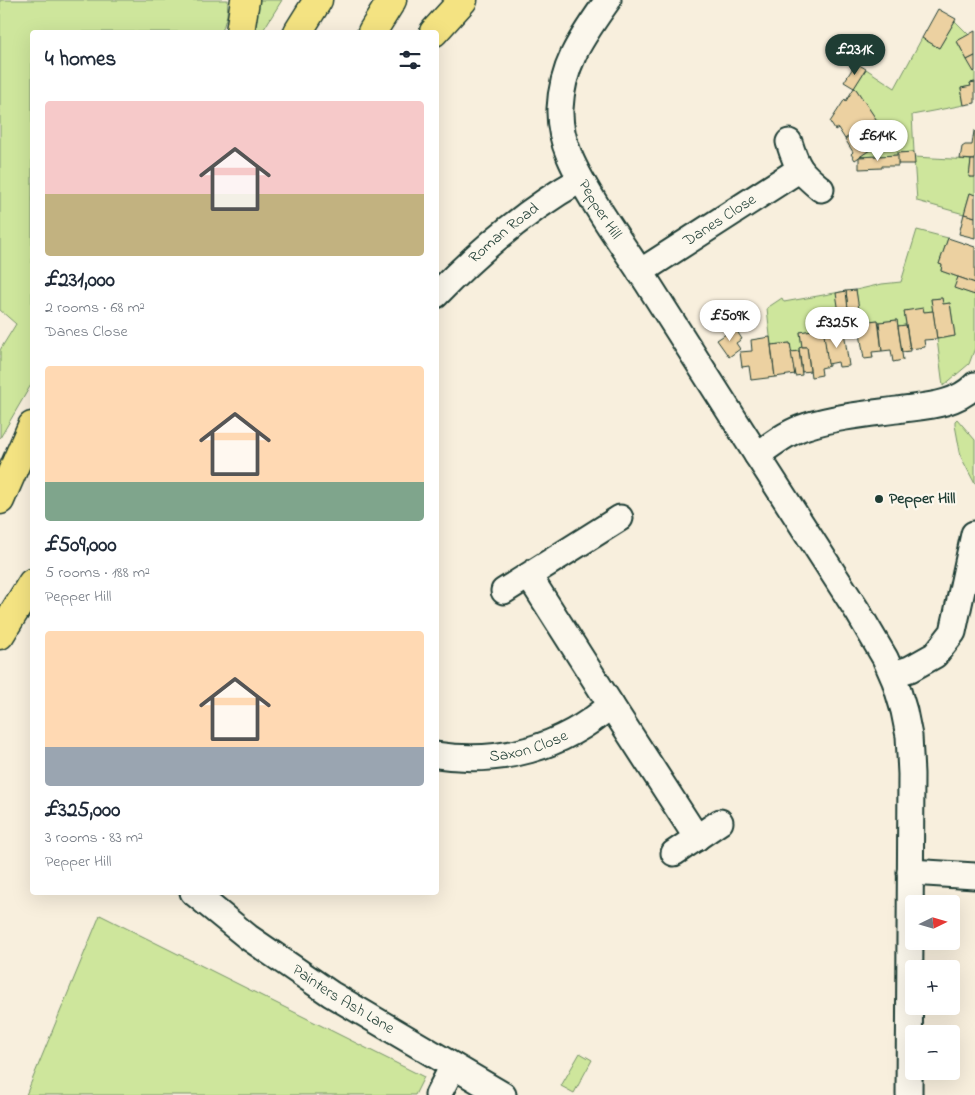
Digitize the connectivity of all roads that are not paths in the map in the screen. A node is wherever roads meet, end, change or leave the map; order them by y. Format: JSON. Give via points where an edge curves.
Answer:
{"nodes":[{"id":1,"x":245,"y":0,"type":"edge"},
{"id":2,"x":318,"y":0,"type":"edge"},
{"id":3,"x":392,"y":0,"type":"edge"},
{"id":4,"x":463,"y":0,"type":"edge"},
{"id":5,"x":608,"y":0,"type":"edge"},
{"id":6,"x":240,"y":30,"type":"edge"},
{"id":7,"x":299,"y":30,"type":"edge"},
{"id":8,"x":373,"y":30,"type":"edge"},
{"id":9,"x":436,"y":30,"type":"edge"},
{"id":10,"x":789,"y":142,"type":"dead end"},
{"id":11,"x":800,"y":169,"type":"junction"},
{"id":12,"x":580,"y":180,"type":"junction"},
{"id":13,"x":821,"y":189,"type":"dead end"},
{"id":14,"x":640,"y":272,"type":"junction"},
{"id":15,"x":439,"y":292,"type":"edge"},
{"id":16,"x":975,"y":385,"type":"edge"},
{"id":17,"x":30,"y":431,"type":"edge"},
{"id":18,"x":757,"y":455,"type":"junction"},
{"id":19,"x":30,"y":456,"type":"edge"},
{"id":20,"x":0,"y":500,"type":"edge"},
{"id":21,"x":0,"y":504,"type":"edge"},
{"id":22,"x":620,"y":518,"type":"dead end"},
{"id":23,"x":974,"y":534,"type":"edge"},
{"id":24,"x":529,"y":576,"type":"junction"},
{"id":25,"x":30,"y":586,"type":"edge"},
{"id":26,"x":504,"y":591,"type":"dead end"},
{"id":27,"x":0,"y":635,"type":"edge"},
{"id":28,"x":892,"y":674,"type":"junction"},
{"id":29,"x":610,"y":705,"type":"junction"},
{"id":30,"x":439,"y":755,"type":"edge"},
{"id":31,"x":720,"y":822,"type":"dead end"},
{"id":32,"x":697,"y":838,"type":"junction"},
{"id":33,"x":674,"y":853,"type":"dead end"},
{"id":34,"x":910,"y":872,"type":"junction"},
{"id":35,"x":975,"y":876,"type":"edge"},
{"id":36,"x":197,"y":895,"type":"edge"},
{"id":37,"x":453,"y":1066,"type":"junction"},
{"id":38,"x":438,"y":1095,"type":"edge"},
{"id":39,"x":503,"y":1095,"type":"edge"},
{"id":40,"x":909,"y":1095,"type":"edge"}],
"edges":[{"from":1,"to":6,"type":"highway"},
{"from":2,"to":7,"type":"highway"},
{"from":3,"to":8,"type":"highway"},
{"from":4,"to":9,"type":"highway"},
{"from":5,"to":12,"type":"street","name":"Pepper Hill","via":[[577,46],[563,85],[560,110],[564,137]]},
{"from":10,"to":11,"type":"street"},
{"from":11,"to":13,"type":"street"},
{"from":11,"to":14,"type":"street","name":"Danes Close"},
{"from":12,"to":14,"type":"street","name":"Pepper Hill"},
{"from":12,"to":15,"type":"street","name":"Roman Road","via":[[544,202],[495,240]]},
{"from":14,"to":18,"type":"street","name":"Pepper Hill"},
{"from":16,"to":18,"type":"street","via":[[963,396],[944,402],[806,426]]},
{"from":17,"to":20,"type":"highway"},
{"from":18,"to":28,"type":"street","name":"Pepper Hill","via":[[866,625]]},
{"from":19,"to":21,"type":"highway"},
{"from":22,"to":24,"type":"street"},
{"from":23,"to":28,"type":"street","via":[[953,632],[935,655],[910,669]]},
{"from":24,"to":26,"type":"street"},
{"from":24,"to":29,"type":"street"},
{"from":25,"to":27,"type":"highway"},
{"from":28,"to":34,"type":"street","name":"Pepper Hill","via":[[907,722],[910,754]]},
{"from":29,"to":30,"type":"street","name":"Saxon Close","via":[[578,729],[530,749],[488,757]]},
{"from":29,"to":32,"type":"street"},
{"from":31,"to":32,"type":"street"},
{"from":32,"to":33,"type":"street"},
{"from":34,"to":35,"type":"street"},
{"from":34,"to":40,"type":"street","name":"Pepper Hill"},
{"from":36,"to":37,"type":"street","name":"Painters Ash Lane","via":[[248,937],[307,978]]},
{"from":37,"to":38,"type":"street"},
{"from":37,"to":39,"type":"street","name":"Painters Ash Lane"}]}
